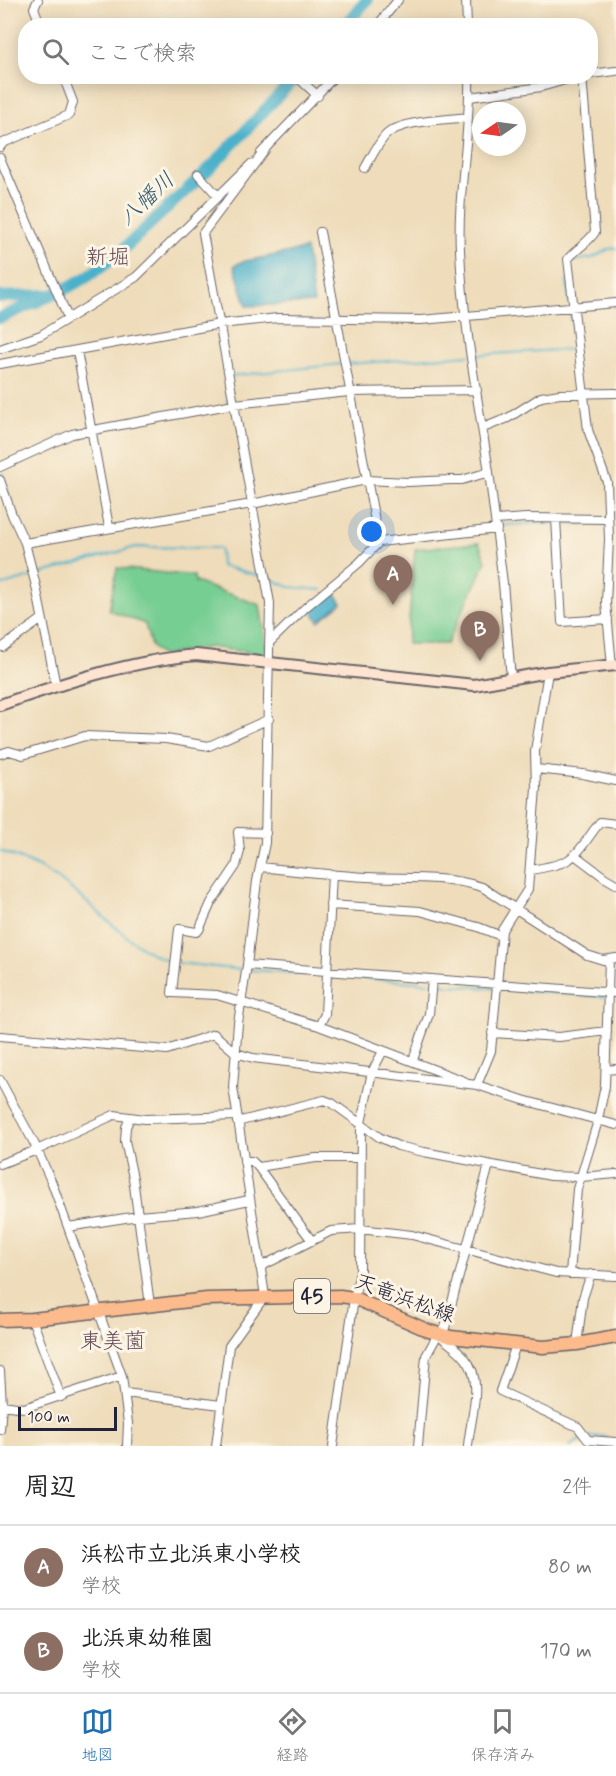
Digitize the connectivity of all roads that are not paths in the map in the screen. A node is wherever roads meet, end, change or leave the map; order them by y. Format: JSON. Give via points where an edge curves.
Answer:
{"nodes":[{"id":1,"x":38,"y":0,"type":"edge"},
{"id":2,"x":398,"y":0,"type":"edge"},
{"id":3,"x":466,"y":0,"type":"edge"},
{"id":4,"x":38,"y":18,"type":"edge"},
{"id":5,"x":383,"y":18,"type":"edge"},
{"id":6,"x":467,"y":18,"type":"edge"},
{"id":7,"x":616,"y":71,"type":"edge"},
{"id":8,"x":598,"y":73,"type":"edge"},
{"id":9,"x":66,"y":84,"type":"edge"},
{"id":10,"x":305,"y":84,"type":"edge"},
{"id":11,"x":328,"y":84,"type":"edge"},
{"id":12,"x":469,"y":84,"type":"edge"},
{"id":13,"x":552,"y":84,"type":"edge"},
{"id":14,"x":582,"y":84,"type":"edge"},
{"id":15,"x":318,"y":96,"type":"junction"},
{"id":16,"x":470,"y":97,"type":"junction"},
{"id":17,"x":468,"y":117,"type":"junction"},
{"id":18,"x":0,"y":147,"type":"edge"},
{"id":19,"x":265,"y":150,"type":"junction"},
{"id":20,"x":0,"y":158,"type":"edge"},
{"id":21,"x":365,"y":168,"type":"dead end"},
{"id":22,"x":198,"y":174,"type":"dead end"},
{"id":23,"x":218,"y":196,"type":"junction"},
{"id":24,"x":320,"y":232,"type":"dead end"},
{"id":25,"x":616,"y":303,"type":"edge"},
{"id":26,"x":572,"y":306,"type":"junction"},
{"id":27,"x":466,"y":315,"type":"junction"},
{"id":28,"x":68,"y":318,"type":"junction"},
{"id":29,"x":336,"y":318,"type":"junction"},
{"id":30,"x":220,"y":324,"type":"junction"},
{"id":31,"x":0,"y":349,"type":"edge"},
{"id":32,"x":77,"y":351,"type":"junction"},
{"id":33,"x":0,"y":364,"type":"edge"},
{"id":34,"x":477,"y":390,"type":"junction"},
{"id":35,"x":349,"y":392,"type":"junction"},
{"id":36,"x":583,"y":393,"type":"junction"},
{"id":37,"x":616,"y":393,"type":"edge"},
{"id":38,"x":234,"y":404,"type":"junction"},
{"id":39,"x":483,"y":428,"type":"junction"},
{"id":40,"x":92,"y":431,"type":"junction"},
{"id":41,"x":0,"y":467,"type":"edge"},
{"id":42,"x":489,"y":472,"type":"junction"},
{"id":43,"x":0,"y":480,"type":"edge"},
{"id":44,"x":366,"y":480,"type":"junction"},
{"id":45,"x":252,"y":504,"type":"junction"},
{"id":46,"x":608,"y":519,"type":"junction"},
{"id":47,"x":556,"y":522,"type":"junction"},
{"id":48,"x":497,"y":525,"type":"junction"},
{"id":49,"x":109,"y":527,"type":"junction"},
{"id":50,"x":612,"y":529,"type":"edge"},
{"id":51,"x":378,"y":542,"type":"junction"},
{"id":52,"x":25,"y":543,"type":"junction"},
{"id":53,"x":42,"y":619,"type":"junction"},
{"id":54,"x":608,"y":619,"type":"junction"},
{"id":55,"x":270,"y":642,"type":"junction"},
{"id":56,"x":3,"y":647,"type":"dead end"},
{"id":57,"x":270,"y":662,"type":"junction"},
{"id":58,"x":614,"y":665,"type":"edge"},
{"id":59,"x":548,"y":672,"type":"junction"},
{"id":60,"x":511,"y":679,"type":"junction"},
{"id":61,"x":56,"y":686,"type":"junction"},
{"id":62,"x":0,"y":705,"type":"edge"},
{"id":63,"x":268,"y":719,"type":"junction"},
{"id":64,"x":0,"y":754,"type":"edge"},
{"id":65,"x":536,"y":769,"type":"junction"},
{"id":66,"x":616,"y":781,"type":"edge"},
{"id":67,"x":616,"y":824,"type":"edge"},
{"id":68,"x":266,"y":833,"type":"junction"},
{"id":69,"x":576,"y":856,"type":"junction"},
{"id":70,"x":261,"y":867,"type":"junction"},
{"id":71,"x":530,"y":870,"type":"junction"},
{"id":72,"x":332,"y":874,"type":"junction"},
{"id":73,"x":616,"y":884,"type":"edge"},
{"id":74,"x":330,"y":905,"type":"junction"},
{"id":75,"x":516,"y":909,"type":"junction"},
{"id":76,"x":501,"y":936,"type":"junction"},
{"id":77,"x":613,"y":958,"type":"edge"},
{"id":78,"x":248,"y":965,"type":"junction"},
{"id":79,"x":327,"y":971,"type":"junction"},
{"id":80,"x":431,"y":982,"type":"junction"},
{"id":81,"x":497,"y":987,"type":"junction"},
{"id":82,"x":611,"y":995,"type":"edge"},
{"id":83,"x":242,"y":1003,"type":"junction"},
{"id":84,"x":319,"y":1026,"type":"junction"},
{"id":85,"x":607,"y":1031,"type":"junction"},
{"id":86,"x":492,"y":1033,"type":"junction"},
{"id":87,"x":0,"y":1036,"type":"edge"},
{"id":88,"x":383,"y":1051,"type":"junction"},
{"id":89,"x":236,"y":1053,"type":"junction"},
{"id":90,"x":412,"y":1060,"type":"junction"},
{"id":91,"x":616,"y":1069,"type":"edge"},
{"id":92,"x":606,"y":1070,"type":"junction"},
{"id":93,"x":372,"y":1072,"type":"junction"},
{"id":94,"x":0,"y":1080,"type":"edge"},
{"id":95,"x":473,"y":1084,"type":"junction"},
{"id":96,"x":3,"y":1091,"type":"edge"},
{"id":97,"x":130,"y":1118,"type":"junction"},
{"id":98,"x":237,"y":1119,"type":"junction"},
{"id":99,"x":598,"y":1120,"type":"junction"},
{"id":100,"x":361,"y":1123,"type":"junction"},
{"id":101,"x":616,"y":1125,"type":"edge"},
{"id":102,"x":37,"y":1150,"type":"junction"},
{"id":103,"x":360,"y":1158,"type":"junction"},
{"id":104,"x":244,"y":1161,"type":"junction"},
{"id":105,"x":0,"y":1164,"type":"edge"},
{"id":106,"x":489,"y":1165,"type":"junction"},
{"id":107,"x":258,"y":1167,"type":"junction"},
{"id":108,"x":582,"y":1174,"type":"junction"},
{"id":109,"x":616,"y":1174,"type":"edge"},
{"id":110,"x":249,"y":1200,"type":"junction"},
{"id":111,"x":138,"y":1216,"type":"junction"},
{"id":112,"x":68,"y":1227,"type":"junction"},
{"id":113,"x":360,"y":1229,"type":"junction"},
{"id":114,"x":312,"y":1241,"type":"junction"},
{"id":115,"x":466,"y":1251,"type":"junction"},
{"id":116,"x":260,"y":1267,"type":"junction"},
{"id":117,"x":570,"y":1274,"type":"junction"},
{"id":118,"x":591,"y":1274,"type":"junction"},
{"id":119,"x":616,"y":1276,"type":"edge"},
{"id":120,"x":265,"y":1296,"type":"junction"},
{"id":121,"x":354,"y":1298,"type":"junction"},
{"id":122,"x":150,"y":1305,"type":"junction"},
{"id":123,"x":98,"y":1311,"type":"junction"},
{"id":124,"x":32,"y":1319,"type":"junction"},
{"id":125,"x":0,"y":1320,"type":"edge"},
{"id":126,"x":438,"y":1334,"type":"junction"},
{"id":127,"x":616,"y":1337,"type":"edge"},
{"id":128,"x":577,"y":1344,"type":"junction"},
{"id":129,"x":516,"y":1345,"type":"junction"},
{"id":130,"x":0,"y":1371,"type":"edge"},
{"id":131,"x":122,"y":1376,"type":"junction"},
{"id":132,"x":125,"y":1393,"type":"junction"},
{"id":133,"x":60,"y":1397,"type":"junction"},
{"id":134,"x":1,"y":1400,"type":"edge"},
{"id":135,"x":221,"y":1405,"type":"junction"},
{"id":136,"x":0,"y":1430,"type":"edge"},
{"id":137,"x":611,"y":1443,"type":"edge"},
{"id":138,"x":127,"y":1446,"type":"edge"},
{"id":139,"x":216,"y":1446,"type":"edge"},
{"id":140,"x":333,"y":1446,"type":"edge"},
{"id":141,"x":418,"y":1446,"type":"edge"},
{"id":142,"x":468,"y":1446,"type":"edge"}],
"edges":[{"from":1,"to":4,"type":"street","via":[[34,8]]},
{"from":2,"to":5,"type":"street"},
{"from":3,"to":6,"type":"street"},
{"from":7,"to":8,"type":"street"},
{"from":9,"to":18,"type":"street","via":[[73,102],[69,115]]},
{"from":10,"to":15,"type":"street"},
{"from":11,"to":15,"type":"street"},
{"from":12,"to":16,"type":"street"},
{"from":13,"to":16,"type":"street"},
{"from":14,"to":26,"type":"street","via":[[595,232],[568,260]]},
{"from":15,"to":19,"type":"street"},
{"from":16,"to":17,"type":"street"},
{"from":17,"to":21,"type":"street","via":[[402,126],[388,133]]},
{"from":17,"to":27,"type":"street","via":[[459,249]]},
{"from":19,"to":23,"type":"street"},
{"from":19,"to":30,"type":"street","via":[[204,233]]},
{"from":20,"to":28,"type":"street"},
{"from":22,"to":23,"type":"street"},
{"from":23,"to":28,"type":"street","via":[[136,277]]},
{"from":24,"to":29,"type":"street"},
{"from":25,"to":26,"type":"street"},
{"from":26,"to":27,"type":"street"},
{"from":26,"to":36,"type":"street"},
{"from":27,"to":29,"type":"street","via":[[421,320]]},
{"from":27,"to":34,"type":"street"},
{"from":28,"to":31,"type":"street","via":[[41,335]]},
{"from":29,"to":30,"type":"street"},
{"from":29,"to":35,"type":"street"},
{"from":30,"to":32,"type":"street"},
{"from":30,"to":38,"type":"street"},
{"from":32,"to":33,"type":"street"},
{"from":32,"to":40,"type":"street"},
{"from":34,"to":35,"type":"street"},
{"from":34,"to":39,"type":"street"},
{"from":35,"to":38,"type":"street"},
{"from":35,"to":44,"type":"street"},
{"from":36,"to":37,"type":"street"},
{"from":36,"to":39,"type":"street","via":[[541,397]]},
{"from":36,"to":46,"type":"street","via":[[588,430],[607,482]]},
{"from":38,"to":40,"type":"street"},
{"from":38,"to":45,"type":"street"},
{"from":39,"to":42,"type":"street"},
{"from":40,"to":41,"type":"street","via":[[66,437]]},
{"from":40,"to":49,"type":"street"},
{"from":42,"to":44,"type":"street","via":[[462,480]]},
{"from":42,"to":48,"type":"street"},
{"from":43,"to":52,"type":"street"},
{"from":44,"to":45,"type":"street"},
{"from":44,"to":51,"type":"street"},
{"from":45,"to":49,"type":"street"},
{"from":45,"to":55,"type":"street","via":[[270,603]]},
{"from":46,"to":47,"type":"street"},
{"from":46,"to":50,"type":"street"},
{"from":47,"to":48,"type":"street"},
{"from":47,"to":54,"type":"street","via":[[562,622]]},
{"from":48,"to":51,"type":"street"},
{"from":48,"to":60,"type":"street"},
{"from":49,"to":52,"type":"street"},
{"from":50,"to":54,"type":"street"},
{"from":51,"to":55,"type":"street","via":[[359,564]]},
{"from":52,"to":53,"type":"street"},
{"from":53,"to":56,"type":"street"},
{"from":53,"to":61,"type":"street"},
{"from":54,"to":58,"type":"street"},
{"from":55,"to":57,"type":"street"},
{"from":57,"to":60,"type":"street","via":[[455,685],[486,685]]},
{"from":57,"to":61,"type":"street","via":[[182,656]]},
{"from":57,"to":63,"type":"street"},
{"from":58,"to":59,"type":"street"},
{"from":59,"to":60,"type":"street"},
{"from":59,"to":65,"type":"street","via":[[535,751]]},
{"from":61,"to":62,"type":"street"},
{"from":63,"to":64,"type":"street","via":[[209,746],[166,739],[85,736],[23,755],[9,751]]},
{"from":63,"to":68,"type":"street"},
{"from":65,"to":66,"type":"street"},
{"from":65,"to":71,"type":"street"},
{"from":67,"to":69,"type":"street","via":[[600,822]]},
{"from":68,"to":70,"type":"street"},
{"from":68,"to":83,"type":"street","via":[[238,832],[240,851],[236,866],[211,903],[199,930],[179,929],[172,993],[217,995]]},
{"from":69,"to":71,"type":"street","via":[[556,866]]},
{"from":69,"to":73,"type":"street"},
{"from":70,"to":72,"type":"street"},
{"from":70,"to":78,"type":"street"},
{"from":71,"to":75,"type":"street","via":[[528,889]]},
{"from":72,"to":74,"type":"street"},
{"from":72,"to":75,"type":"street","via":[[467,882]]},
{"from":74,"to":76,"type":"street","via":[[420,911]]},
{"from":74,"to":79,"type":"street"},
{"from":75,"to":76,"type":"street"},
{"from":75,"to":77,"type":"street","via":[[587,955],[603,960]]},
{"from":76,"to":81,"type":"street"},
{"from":77,"to":82,"type":"street"},
{"from":78,"to":79,"type":"street"},
{"from":78,"to":83,"type":"street"},
{"from":79,"to":80,"type":"street"},
{"from":79,"to":84,"type":"street","via":[[325,1014]]},
{"from":80,"to":81,"type":"street"},
{"from":80,"to":90,"type":"street","via":[[429,1014]]},
{"from":81,"to":82,"type":"street"},
{"from":81,"to":86,"type":"street"},
{"from":82,"to":85,"type":"street"},
{"from":83,"to":84,"type":"street"},
{"from":83,"to":89,"type":"street"},
{"from":84,"to":88,"type":"street"},
{"from":85,"to":86,"type":"street","via":[[559,1037]]},
{"from":85,"to":92,"type":"street"},
{"from":86,"to":95,"type":"street","via":[[491,1051]]},
{"from":87,"to":89,"type":"street","via":[[167,1050],[214,1034]]},
{"from":88,"to":90,"type":"street"},
{"from":88,"to":93,"type":"street"},
{"from":89,"to":93,"type":"street","via":[[262,1060]]},
{"from":89,"to":98,"type":"street","via":[[233,1087]]},
{"from":90,"to":95,"type":"street"},
{"from":91,"to":92,"type":"street"},
{"from":92,"to":99,"type":"street"},
{"from":93,"to":95,"type":"street"},
{"from":93,"to":100,"type":"street"},
{"from":94,"to":96,"type":"street"},
{"from":95,"to":99,"type":"street"},
{"from":96,"to":102,"type":"street"},
{"from":97,"to":98,"type":"street"},
{"from":97,"to":102,"type":"street","via":[[114,1115]]},
{"from":97,"to":111,"type":"street","via":[[125,1140]]},
{"from":98,"to":100,"type":"street","via":[[324,1100]]},
{"from":98,"to":104,"type":"street"},
{"from":99,"to":101,"type":"street"},
{"from":99,"to":108,"type":"street"},
{"from":100,"to":103,"type":"street"},
{"from":100,"to":106,"type":"street","via":[[398,1146]]},
{"from":102,"to":105,"type":"street"},
{"from":102,"to":112,"type":"street"},
{"from":103,"to":107,"type":"street","via":[[316,1158]]},
{"from":103,"to":113,"type":"street"},
{"from":104,"to":107,"type":"street","via":[[252,1161]]},
{"from":104,"to":110,"type":"street"},
{"from":106,"to":108,"type":"street","via":[[551,1176]]},
{"from":106,"to":115,"type":"street"},
{"from":107,"to":114,"type":"street"},
{"from":108,"to":109,"type":"street"},
{"from":108,"to":117,"type":"street","via":[[577,1189]]},
{"from":110,"to":111,"type":"street","via":[[198,1211]]},
{"from":110,"to":116,"type":"street"},
{"from":111,"to":112,"type":"street"},
{"from":111,"to":122,"type":"street"},
{"from":112,"to":123,"type":"street"},
{"from":113,"to":114,"type":"street","via":[[332,1231]]},
{"from":113,"to":115,"type":"street","via":[[412,1235]]},
{"from":113,"to":121,"type":"street","via":[[360,1272]]},
{"from":114,"to":116,"type":"street"},
{"from":115,"to":117,"type":"street"},
{"from":115,"to":126,"type":"street","via":[[446,1328]]},
{"from":116,"to":120,"type":"street"},
{"from":117,"to":118,"type":"street"},
{"from":118,"to":119,"type":"street"},
{"from":118,"to":128,"type":"street","via":[[583,1298]]},
{"from":120,"to":121,"type":"main road","name":"天竜浜松線","number":"45"},
{"from":120,"to":122,"type":"main road","name":"天竜浜松線","number":"45"},
{"from":120,"to":135,"type":"street","via":[[229,1346]]},
{"from":121,"to":126,"type":"main road","name":"天竜浜松線","number":"45"},
{"from":121,"to":140,"type":"street"},
{"from":122,"to":123,"type":"main road","name":"天竜浜松線","number":"45"},
{"from":123,"to":124,"type":"main road","name":"天竜浜松線","number":"45"},
{"from":123,"to":131,"type":"street"},
{"from":124,"to":125,"type":"main road","name":"天竜浜松線","number":"45"},
{"from":124,"to":133,"type":"street"},
{"from":126,"to":129,"type":"main road","name":"天竜浜松線","number":"45"},
{"from":126,"to":141,"type":"street","via":[[426,1356]]},
{"from":126,"to":142,"type":"street","via":[[467,1360],[475,1381]]},
{"from":127,"to":128,"type":"main road","name":"天竜浜松線","number":"45"},
{"from":128,"to":129,"type":"main road","name":"天竜浜松線","number":"45"},
{"from":129,"to":137,"type":"street","via":[[500,1391],[578,1427],[587,1437]]},
{"from":130,"to":134,"type":"street"},
{"from":131,"to":132,"type":"street"},
{"from":131,"to":133,"type":"street"},
{"from":132,"to":135,"type":"street"},
{"from":132,"to":138,"type":"street"},
{"from":133,"to":134,"type":"street","via":[[24,1408]]},
{"from":134,"to":136,"type":"street"},
{"from":135,"to":139,"type":"street"}]}
